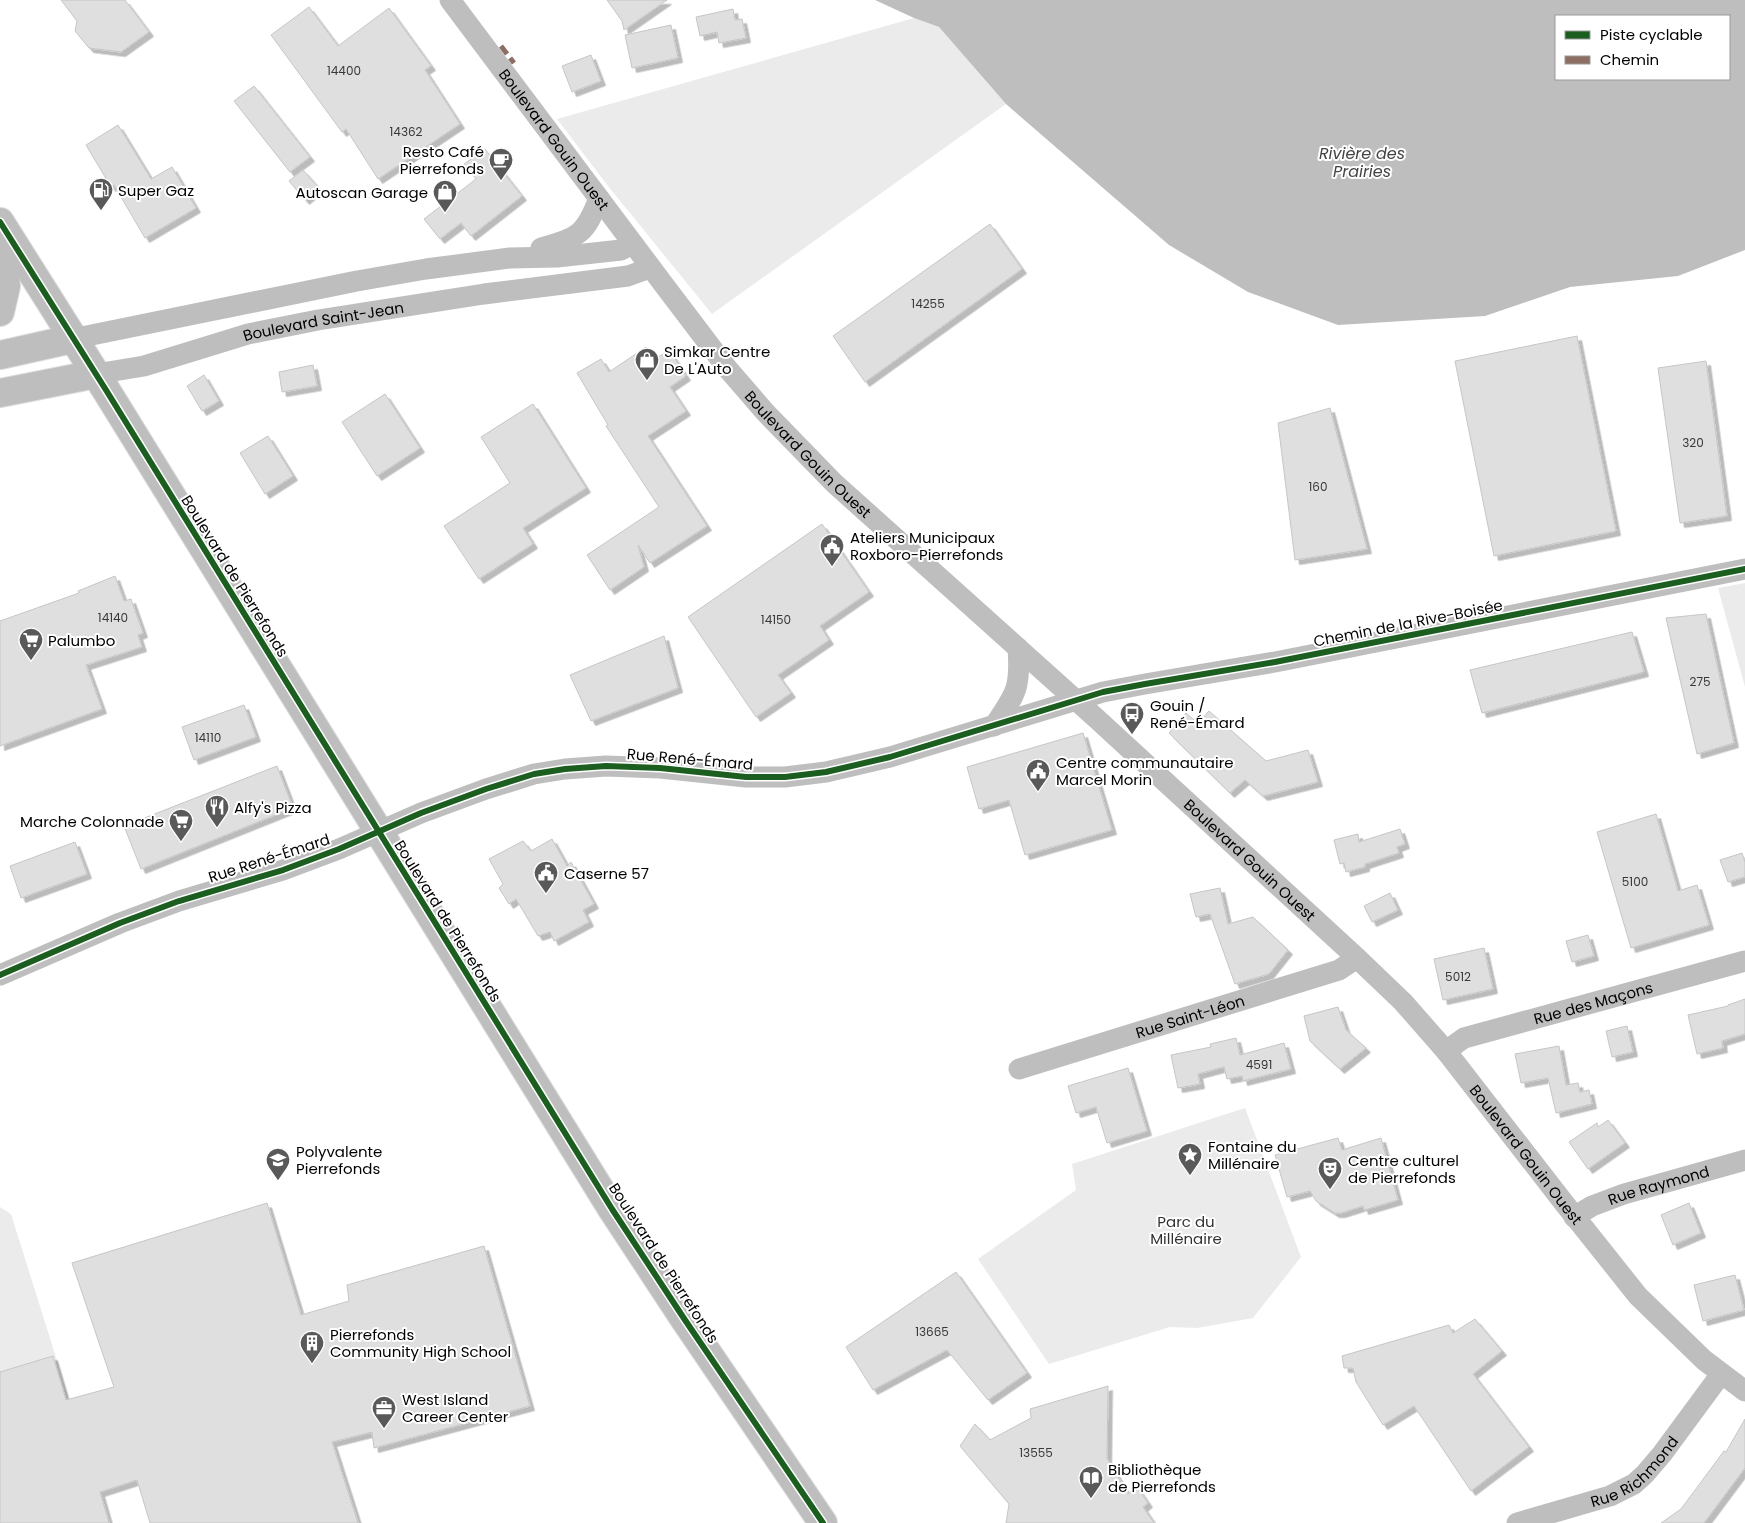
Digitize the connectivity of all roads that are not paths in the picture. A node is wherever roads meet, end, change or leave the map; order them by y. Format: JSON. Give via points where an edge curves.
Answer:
{"nodes":[{"id":1,"x":450,"y":0,"type":"edge"},
{"id":2,"x":599,"y":198,"type":"junction"},
{"id":3,"x":0,"y":222,"type":"edge"},
{"id":4,"x":0,"y":239,"type":"edge"},
{"id":5,"x":632,"y":244,"type":"junction"},
{"id":6,"x":510,"y":258,"type":"junction"},
{"id":7,"x":650,"y":268,"type":"junction"},
{"id":8,"x":0,"y":312,"type":"edge"},
{"id":9,"x":72,"y":339,"type":"junction"},
{"id":10,"x":0,"y":355,"type":"edge"},
{"id":11,"x":96,"y":374,"type":"junction"},
{"id":12,"x":0,"y":393,"type":"edge"},
{"id":13,"x":1745,"y":569,"type":"edge"},
{"id":14,"x":1018,"y":648,"type":"junction"},
{"id":15,"x":1076,"y":700,"type":"junction"},
{"id":16,"x":994,"y":726,"type":"junction"},
{"id":17,"x":378,"y":832,"type":"junction"},
{"id":18,"x":1357,"y":958,"type":"junction"},
{"id":19,"x":1745,"y":961,"type":"edge"},
{"id":20,"x":0,"y":975,"type":"edge"},
{"id":21,"x":1446,"y":1051,"type":"junction"},
{"id":22,"x":1018,"y":1069,"type":"dead end"},
{"id":23,"x":1745,"y":1160,"type":"edge"},
{"id":24,"x":1574,"y":1216,"type":"junction"},
{"id":25,"x":1721,"y":1374,"type":"junction"},
{"id":26,"x":1745,"y":1391,"type":"edge"},
{"id":27,"x":823,"y":1523,"type":"edge"},
{"id":28,"x":1517,"y":1523,"type":"edge"}],
"edges":[{"from":1,"to":2,"type":"street","name":"Boulevard Gouin Ouest"},
{"from":2,"to":5,"type":"street","name":"Boulevard Gouin Ouest"},
{"from":2,"to":6,"type":"street","via":[[580,234]]},
{"from":3,"to":9,"type":"main road","name":"Boulevard de Pierrefonds"},
{"from":4,"to":8,"type":"main road","via":[[6,286]]},
{"from":5,"to":6,"type":"street","via":[[621,250]]},
{"from":5,"to":7,"type":"street","name":"Boulevard Gouin Ouest"},
{"from":6,"to":9,"type":"street","via":[[357,281]]},
{"from":7,"to":11,"type":"street","name":"Boulevard Saint-Jean","via":[[621,277],[409,305],[268,330],[144,366]]},
{"from":7,"to":14,"type":"street","name":"Boulevard Gouin Ouest","via":[[748,394],[810,460]]},
{"from":9,"to":10,"type":"main road"},
{"from":9,"to":11,"type":"main road","name":"Boulevard de Pierrefonds"},
{"from":11,"to":12,"type":"main road","name":"Boulevard Saint-Jean"},
{"from":11,"to":17,"type":"main road","name":"Boulevard de Pierrefonds"},
{"from":13,"to":15,"type":"street","name":"Chemin de la Rive-Boisée","via":[[1275,662],[1103,692]]},
{"from":14,"to":15,"type":"street","name":"Boulevard Gouin Ouest"},
{"from":14,"to":16,"type":"street","via":[[1016,689]]},
{"from":15,"to":16,"type":"street","name":"Rue René-Émard"},
{"from":15,"to":18,"type":"street","name":"Boulevard Gouin Ouest"},
{"from":16,"to":17,"type":"street","name":"Rue René-Émard","via":[[868,763],[807,775],[746,777],[606,766],[549,771],[486,789]]},
{"from":17,"to":20,"type":"street","name":"Rue René-Émard","via":[[270,874],[217,888],[120,923]]},
{"from":17,"to":27,"type":"main road","name":"Boulevard de Pierrefonds","via":[[612,1209]]},
{"from":18,"to":21,"type":"street","name":"Boulevard Gouin Ouest","via":[[1418,1018]]},
{"from":18,"to":22,"type":"street","name":"Rue Saint-Léon","via":[[1339,970]]},
{"from":19,"to":21,"type":"street","name":"Rue des Maçons","via":[[1464,1038]]},
{"from":21,"to":24,"type":"street","name":"Boulevard Gouin Ouest"},
{"from":23,"to":24,"type":"street","name":"Rue Raymond","via":[[1624,1194]]},
{"from":24,"to":25,"type":"street","name":"Boulevard Gouin Ouest","via":[[1647,1306]]},
{"from":25,"to":26,"type":"street","name":"Boulevard Gouin Ouest"},
{"from":25,"to":28,"type":"street","name":"Rue Richmond","via":[[1652,1466],[1634,1484],[1610,1496]]}]}
